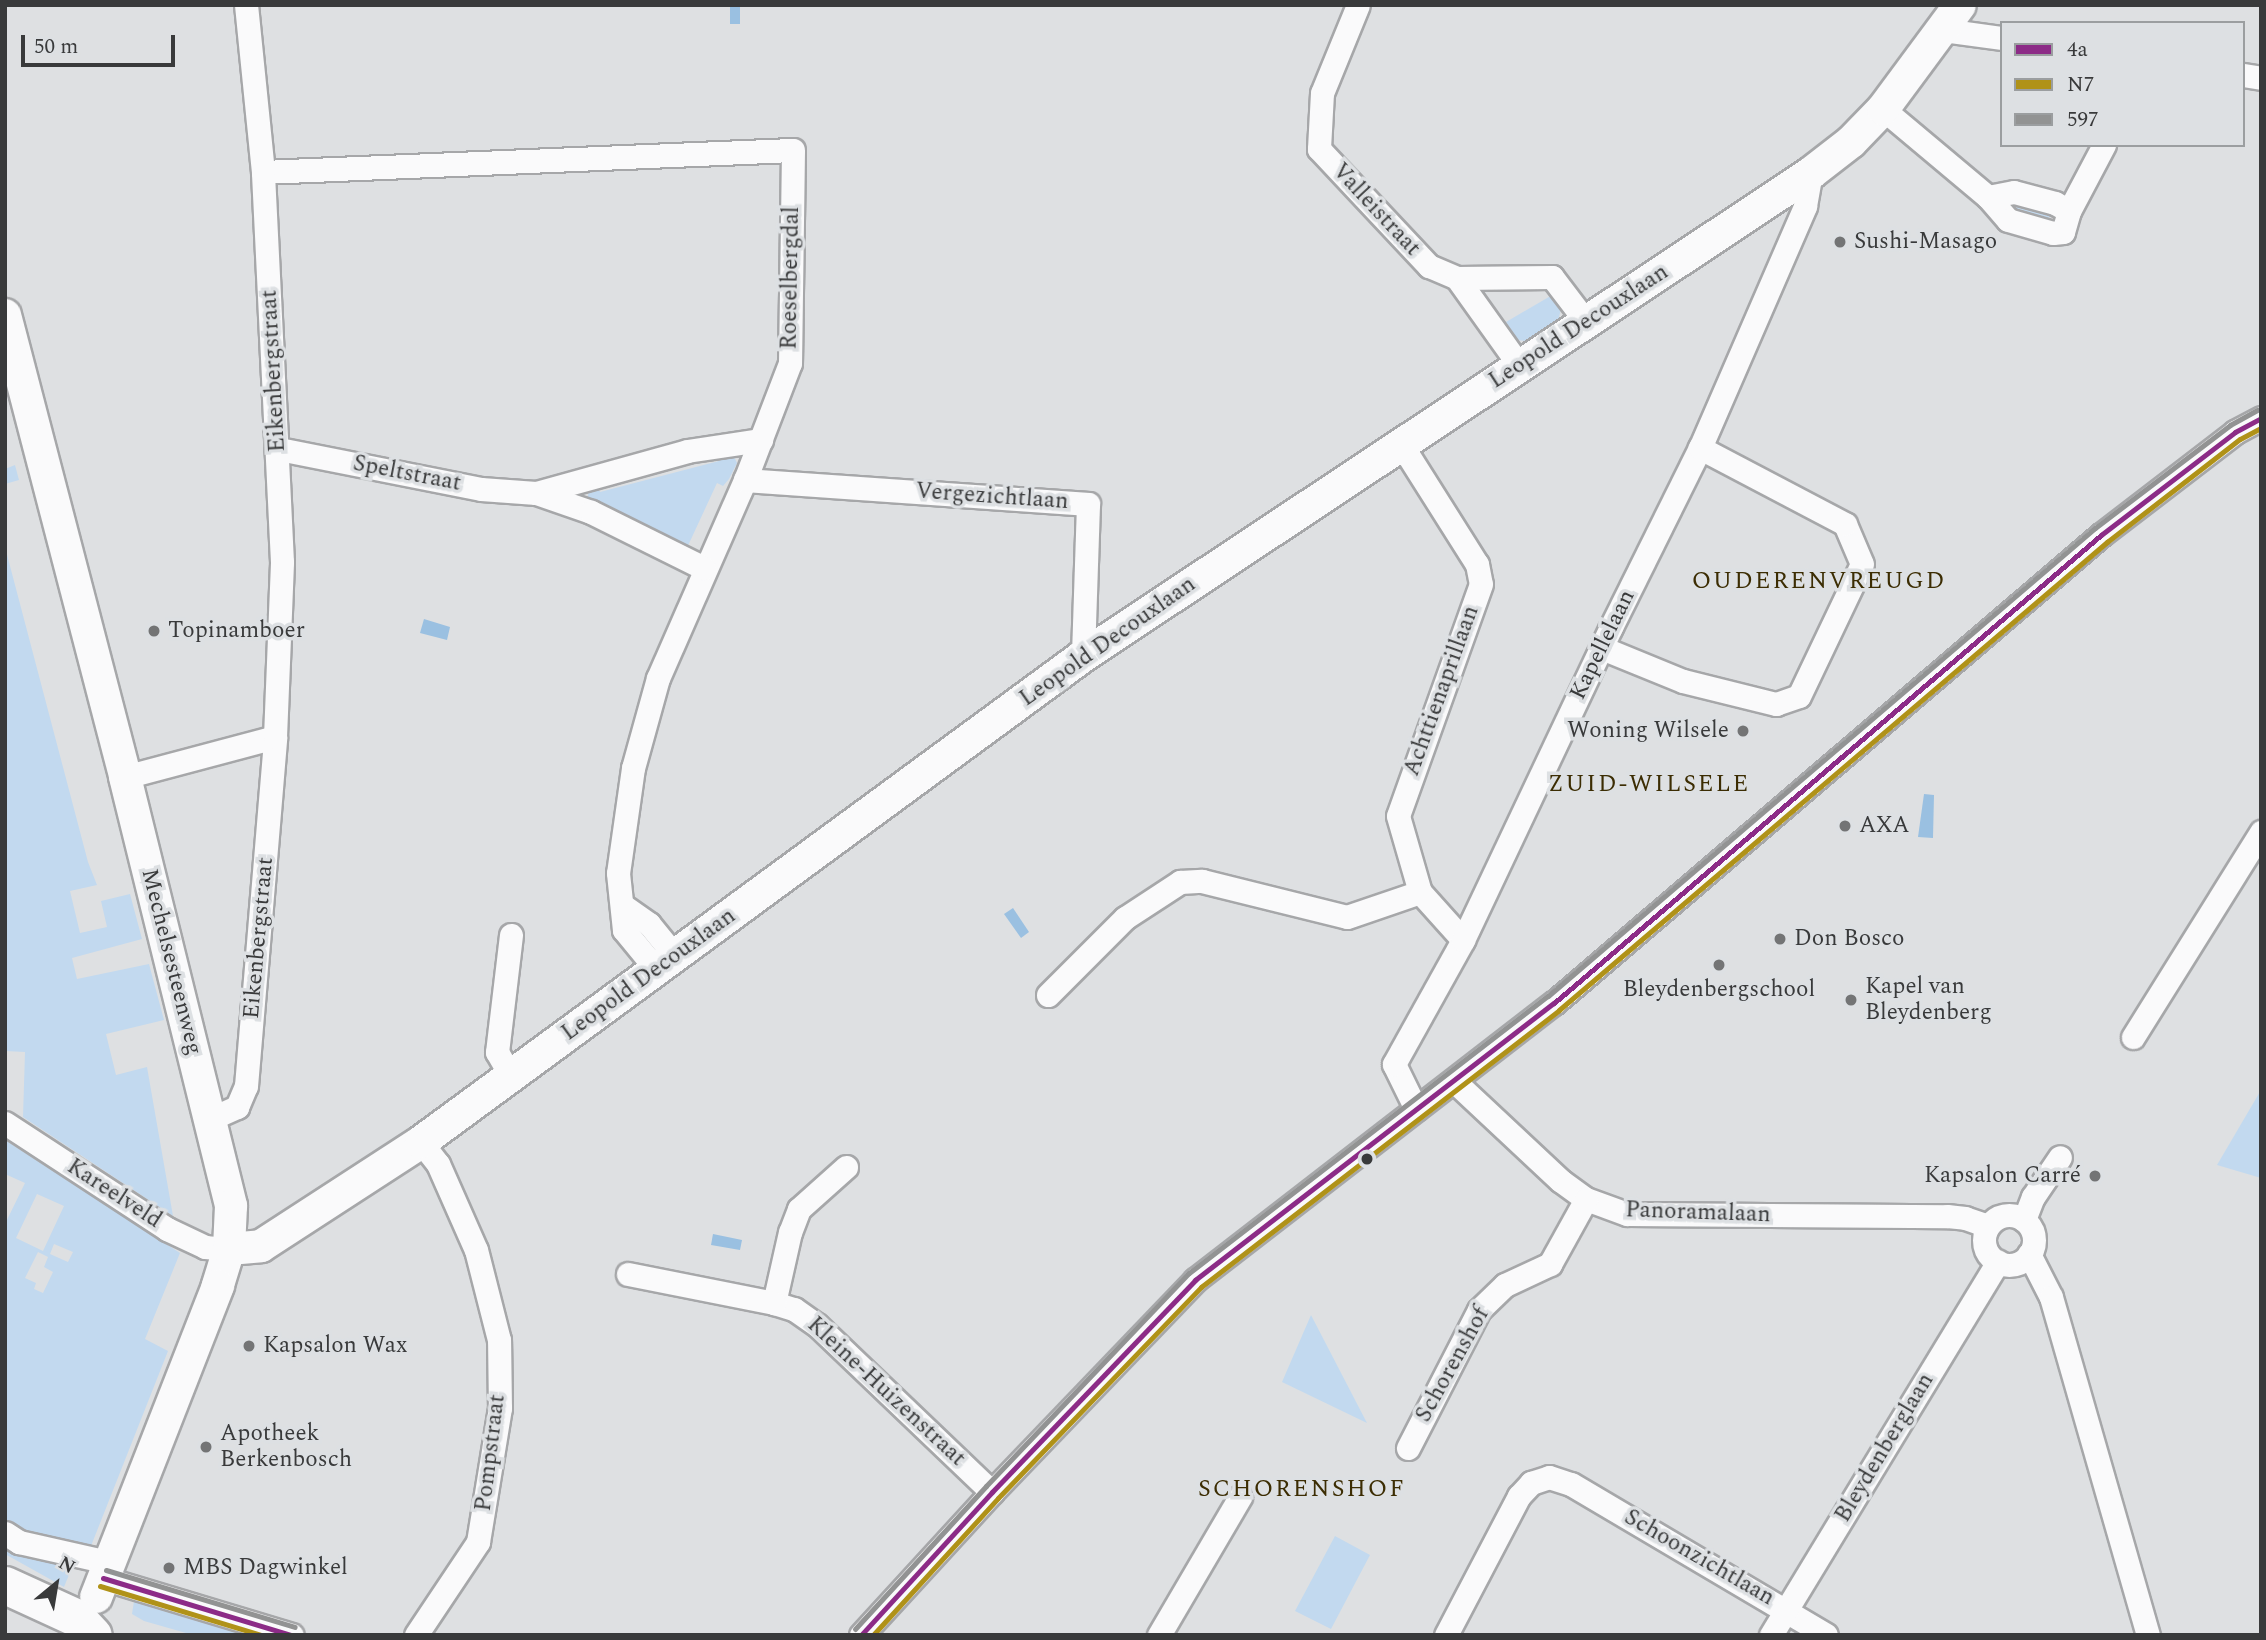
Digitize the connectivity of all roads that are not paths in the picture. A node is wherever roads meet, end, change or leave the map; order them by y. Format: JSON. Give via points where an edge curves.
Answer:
{"nodes":[{"id":1,"x":246,"y":5,"type":"edge"},
{"id":2,"x":1358,"y":5,"type":"edge"},
{"id":3,"x":1952,"y":18,"type":"edge"},
{"id":4,"x":2000,"y":37,"type":"edge"},
{"id":5,"x":1883,"y":109,"type":"junction"},
{"id":6,"x":2103,"y":147,"type":"edge"},
{"id":7,"x":263,"y":172,"type":"junction"},
{"id":8,"x":1811,"y":173,"type":"junction"},
{"id":9,"x":1457,"y":278,"type":"junction"},
{"id":10,"x":5,"y":315,"type":"edge"},
{"id":11,"x":1587,"y":323,"type":"junction"},
{"id":12,"x":1519,"y":365,"type":"junction"},
{"id":13,"x":2261,"y":418,"type":"edge"},
{"id":14,"x":761,"y":440,"type":"junction"},
{"id":15,"x":1401,"y":444,"type":"junction"},
{"id":16,"x":279,"y":449,"type":"junction"},
{"id":17,"x":1700,"y":449,"type":"junction"},
{"id":18,"x":745,"y":480,"type":"junction"},
{"id":19,"x":536,"y":493,"type":"junction"},
{"id":20,"x":704,"y":568,"type":"junction"},
{"id":21,"x":1602,"y":648,"type":"junction"},
{"id":22,"x":1083,"y":656,"type":"junction"},
{"id":23,"x":275,"y":737,"type":"junction"},
{"id":24,"x":125,"y":777,"type":"junction"},
{"id":25,"x":2261,"y":832,"type":"edge"},
{"id":26,"x":1420,"y":892,"type":"junction"},
{"id":27,"x":511,"y":935,"type":"dead end"},
{"id":28,"x":1464,"y":940,"type":"junction"},
{"id":29,"x":666,"y":963,"type":"junction"},
{"id":30,"x":1048,"y":995,"type":"dead end"},
{"id":31,"x":2133,"y":1037,"type":"dead end"},
{"id":32,"x":511,"y":1076,"type":"junction"},
{"id":33,"x":1454,"y":1081,"type":"junction"},
{"id":34,"x":1416,"y":1109,"type":"junction"},
{"id":35,"x":210,"y":1119,"type":"junction"},
{"id":36,"x":5,"y":1123,"type":"edge"},
{"id":37,"x":421,"y":1142,"type":"junction"},
{"id":38,"x":2060,"y":1157,"type":"dead end"},
{"id":39,"x":846,"y":1167,"type":"dead end"},
{"id":40,"x":1586,"y":1199,"type":"junction"},
{"id":41,"x":2024,"y":1220,"type":"junction"},
{"id":42,"x":1988,"y":1226,"type":"junction"},
{"id":43,"x":229,"y":1249,"type":"junction"},
{"id":44,"x":2029,"y":1254,"type":"junction"},
{"id":45,"x":1998,"y":1262,"type":"junction"},
{"id":46,"x":628,"y":1274,"type":"dead end"},
{"id":47,"x":774,"y":1303,"type":"junction"},
{"id":48,"x":1408,"y":1448,"type":"dead end"},
{"id":49,"x":992,"y":1492,"type":"junction"},
{"id":50,"x":1241,"y":1497,"type":"dead end"},
{"id":51,"x":5,"y":1533,"type":"edge"},
{"id":52,"x":102,"y":1579,"type":"junction"},
{"id":53,"x":5,"y":1585,"type":"edge"},
{"id":54,"x":1786,"y":1610,"type":"junction"},
{"id":55,"x":93,"y":1635,"type":"edge"},
{"id":56,"x":292,"y":1635,"type":"edge"},
{"id":57,"x":416,"y":1635,"type":"edge"},
{"id":58,"x":861,"y":1635,"type":"edge"},
{"id":59,"x":1158,"y":1635,"type":"edge"},
{"id":60,"x":1447,"y":1635,"type":"edge"},
{"id":61,"x":1772,"y":1635,"type":"edge"},
{"id":62,"x":1826,"y":1635,"type":"edge"},
{"id":63,"x":2147,"y":1635,"type":"edge"}],
"edges":[{"from":1,"to":7,"type":"street","name":"Eikenbergstraat"},
{"from":2,"to":9,"type":"street","name":"Valleistraat","via":[[1322,93],[1319,149],[1429,266]]},
{"from":3,"to":4,"type":"street"},
{"from":3,"to":5,"type":"street","name":"Leopold Decouxlaan"},
{"from":5,"to":6,"type":"street","via":[[1988,197],[2008,220],[2053,233],[2063,232],[2069,211]]},
{"from":5,"to":8,"type":"street","name":"Leopold Decouxlaan"},
{"from":7,"to":14,"type":"street","name":"Roeselbergdal","via":[[793,150],[790,363]]},
{"from":7,"to":16,"type":"street","name":"Eikenbergstraat"},
{"from":8,"to":11,"type":"street","name":"Leopold Decouxlaan"},
{"from":8,"to":17,"type":"street","name":"Kapellelaan","via":[[1805,206]]},
{"from":9,"to":11,"type":"street","name":"Valleistraat","via":[[1552,277]]},
{"from":9,"to":12,"type":"street","name":"Valleistraat"},
{"from":10,"to":24,"type":"street","name":"Mechelsesteenweg"},
{"from":11,"to":12,"type":"street","name":"Leopold Decouxlaan"},
{"from":12,"to":15,"type":"street","name":"Leopold Decouxlaan"},
{"from":13,"to":33,"type":"street","via":[[2235,432],[2101,535],[1554,1003]]},
{"from":14,"to":18,"type":"street","name":"Roeselbergdal"},
{"from":14,"to":19,"type":"street","name":"Speltstraat","via":[[687,451]]},
{"from":15,"to":22,"type":"street","name":"Leopold Decouxlaan"},
{"from":15,"to":26,"type":"street","name":"Achttienaprillaan","via":[[1477,564],[1481,584],[1398,816]]},
{"from":16,"to":19,"type":"street","name":"Speltstraat","via":[[481,489]]},
{"from":16,"to":23,"type":"street","name":"Eikenbergstraat","via":[[282,562]]},
{"from":17,"to":21,"type":"street","name":"Kapellelaan"},
{"from":17,"to":21,"type":"street","via":[[1845,524],[1862,564],[1799,696],[1776,704],[1683,681]]},
{"from":18,"to":20,"type":"street","name":"Roeselbergdal"},
{"from":18,"to":22,"type":"street","name":"Vergezichtlaan","via":[[1088,504]]},
{"from":19,"to":20,"type":"street","name":"Speltstraat","via":[[591,512]]},
{"from":20,"to":29,"type":"street","name":"Roeselbergdal","via":[[658,678],[633,768],[618,873],[624,930]]},
{"from":21,"to":28,"type":"street","name":"Kapellelaan"},
{"from":22,"to":29,"type":"street","name":"Leopold Decouxlaan"},
{"from":23,"to":24,"type":"street"},
{"from":23,"to":35,"type":"street","name":"Eikenbergstraat","via":[[246,1086],[237,1107]]},
{"from":24,"to":35,"type":"street","name":"Mechelsesteenweg"},
{"from":25,"to":31,"type":"street"},
{"from":26,"to":28,"type":"street","name":"Achttienaprillaan"},
{"from":26,"to":30,"type":"street","via":[[1347,917],[1202,881],[1180,882],[1125,918]]},
{"from":27,"to":32,"type":"street","via":[[497,1052]]},
{"from":28,"to":34,"type":"street","name":"Kapellelaan","via":[[1394,1064]]},
{"from":29,"to":32,"type":"street","name":"Leopold Decouxlaan"},
{"from":32,"to":37,"type":"street","name":"Leopold Decouxlaan"},
{"from":33,"to":34,"type":"street"},
{"from":33,"to":40,"type":"street","name":"Panoramalaan"},
{"from":34,"to":49,"type":"street","via":[[1195,1280]]},
{"from":35,"to":43,"type":"street","name":"Mechelsesteenweg","via":[[230,1206]]},
{"from":36,"to":43,"type":"street","name":"Kareelveld","via":[[167,1229],[205,1247]]},
{"from":37,"to":43,"type":"street","name":"Leopold Decouxlaan","via":[[261,1246]]},
{"from":37,"to":57,"type":"street","name":"Pompstraat","via":[[438,1164],[476,1250],[499,1340],[500,1408],[478,1542]]},
{"from":38,"to":41,"type":"street","via":[[2033,1197]]},
{"from":39,"to":47,"type":"street","via":[[806,1200],[794,1218]]},
{"from":40,"to":42,"type":"street","name":"Panoramalaan","via":[[1627,1214],[1947,1216]]},
{"from":40,"to":48,"type":"street","name":"Schorenshof","via":[[1550,1264],[1505,1285],[1479,1310]]},
{"from":41,"to":42,"type":"street","via":[[2000,1216]]},
{"from":41,"to":44,"type":"street","via":[[2034,1240]]},
{"from":42,"to":45,"type":"street","via":[[1984,1242]]},
{"from":43,"to":52,"type":"street","name":"Mechelsesteenweg"},
{"from":44,"to":45,"type":"street","via":[[2015,1264]]},
{"from":44,"to":63,"type":"street","via":[[2051,1297]]},
{"from":45,"to":54,"type":"street","name":"Bleydenberglaan"},
{"from":46,"to":47,"type":"street","name":"Kleine-Huizenstraat"},
{"from":47,"to":49,"type":"street","name":"Kleine-Huizenstraat","via":[[794,1309],[817,1325]]},
{"from":49,"to":58,"type":"street"},
{"from":50,"to":59,"type":"street"},
{"from":51,"to":52,"type":"street"},
{"from":52,"to":56,"type":"street"},
{"from":53,"to":55,"type":"main road","via":[[77,1618]]},
{"from":54,"to":60,"type":"street","name":"Schoonzichtlaan","via":[[1571,1484],[1549,1477],[1525,1488]]},
{"from":54,"to":61,"type":"street","name":"Bleydenberglaan"},
{"from":54,"to":62,"type":"street","name":"Schoonzichtlaan"}]}
